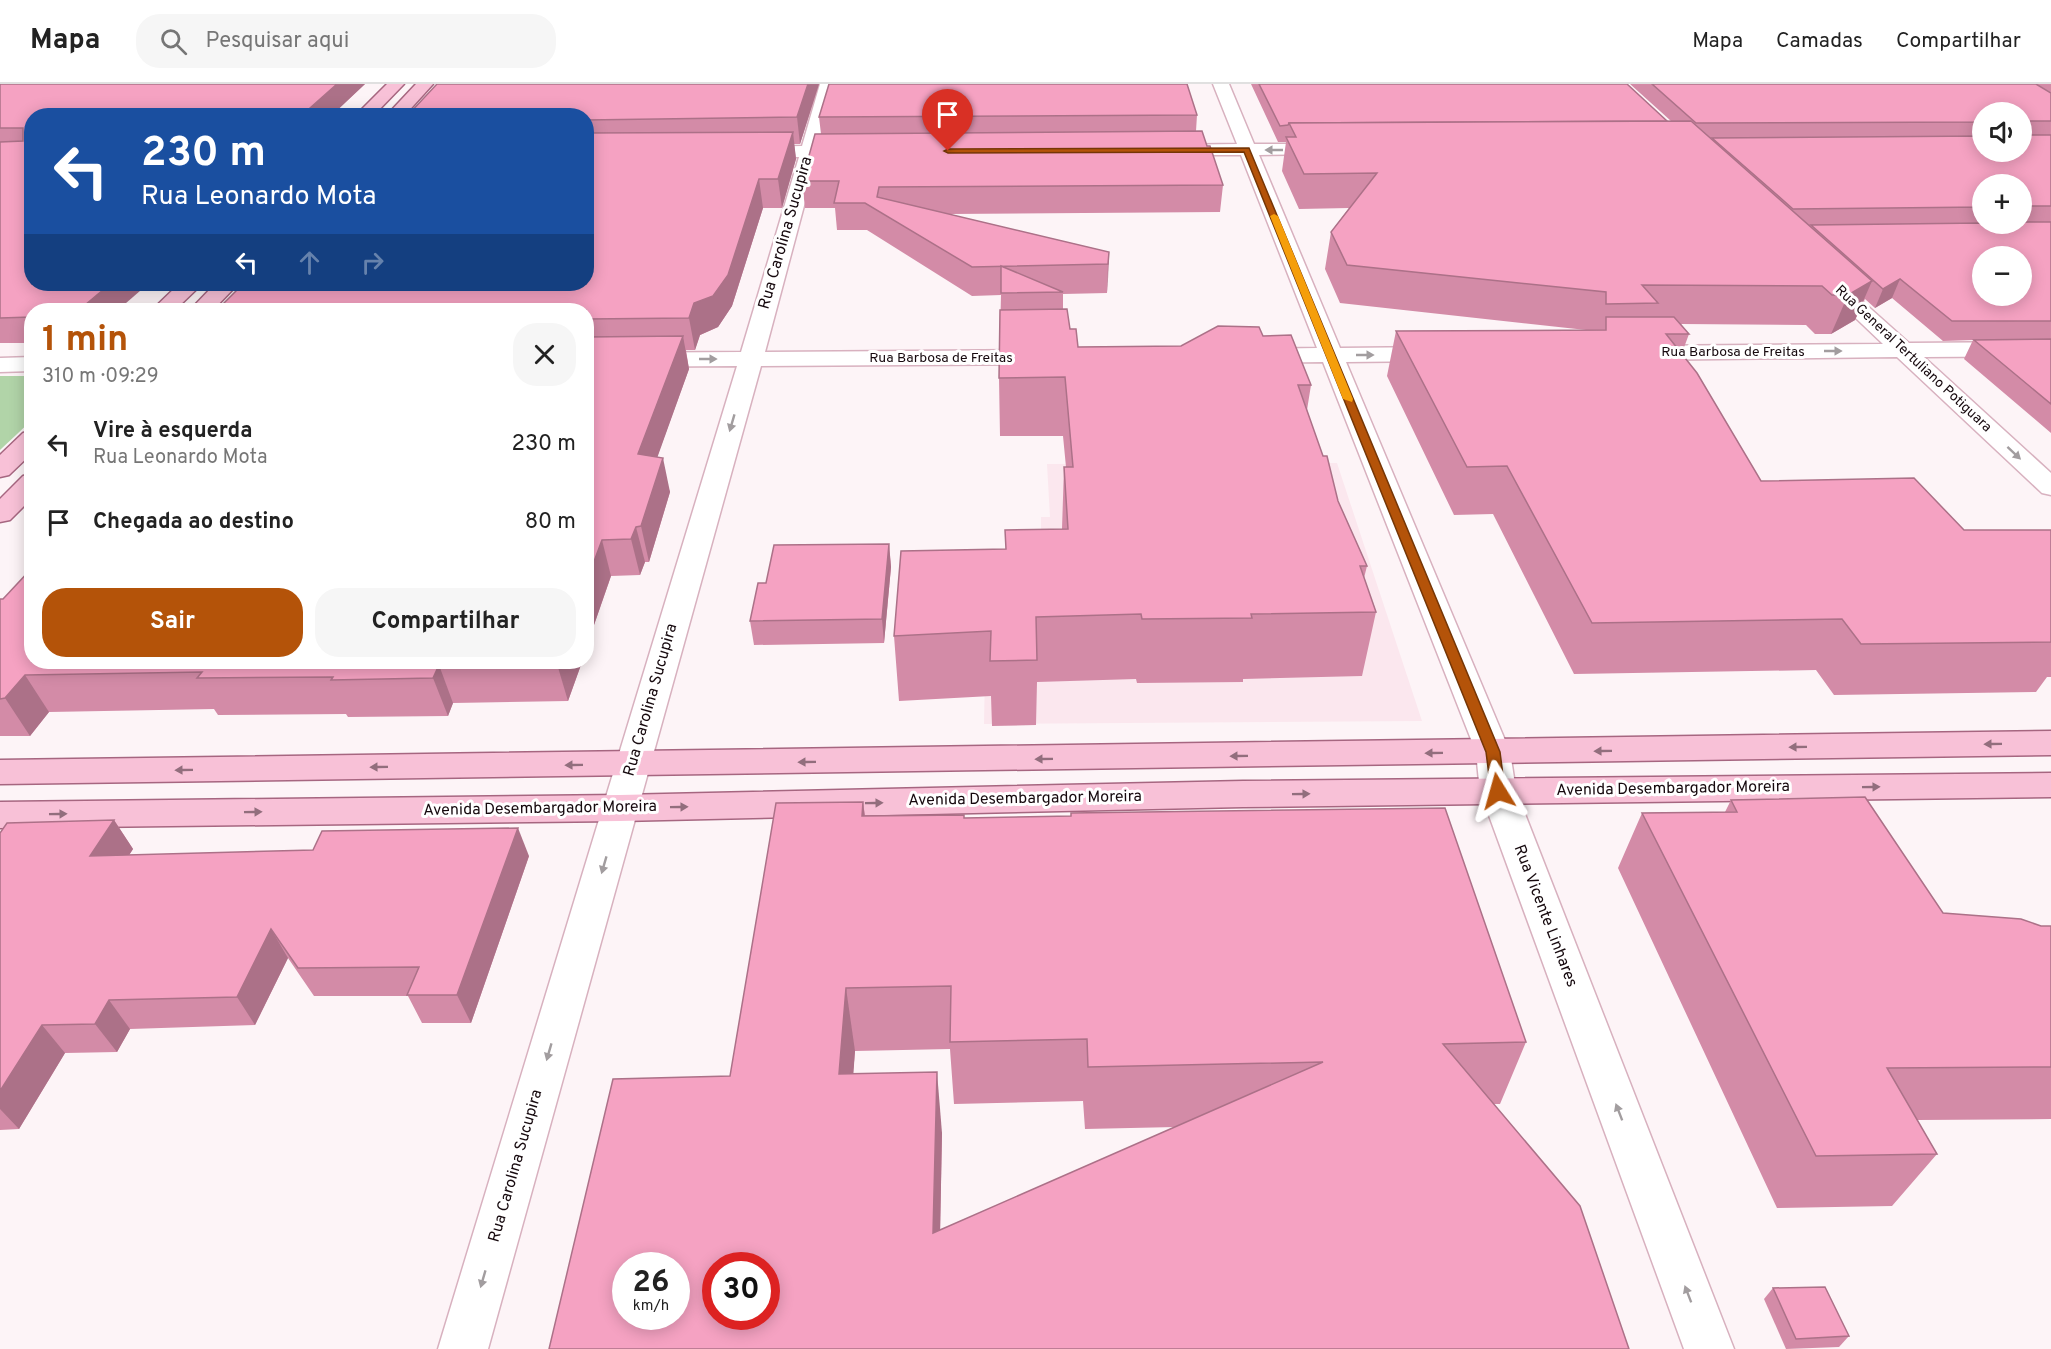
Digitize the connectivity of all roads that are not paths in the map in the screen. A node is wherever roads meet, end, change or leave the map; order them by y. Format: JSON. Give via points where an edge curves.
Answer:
{"nodes":[{"id":1,"x":396,"y":84,"type":"edge"},
{"id":2,"x":425,"y":84,"type":"edge"},
{"id":3,"x":828,"y":84,"type":"edge"},
{"id":4,"x":1221,"y":84,"type":"edge"},
{"id":5,"x":371,"y":108,"type":"edge"},
{"id":6,"x":402,"y":108,"type":"edge"},
{"id":7,"x":1342,"y":149,"type":"edge"},
{"id":8,"x":1152,"y":150,"type":"edge"},
{"id":9,"x":1246,"y":150,"type":"junction"},
{"id":10,"x":869,"y":151,"type":"edge"},
{"id":11,"x":739,"y":152,"type":"edge"},
{"id":12,"x":810,"y":152,"type":"junction"},
{"id":13,"x":1812,"y":266,"type":"edge"},
{"id":14,"x":183,"y":291,"type":"edge"},
{"id":15,"x":220,"y":291,"type":"edge"},
{"id":16,"x":170,"y":303,"type":"edge"},
{"id":17,"x":208,"y":303,"type":"edge"},
{"id":18,"x":2051,"y":349,"type":"edge"},
{"id":19,"x":1902,"y":350,"type":"junction"},
{"id":20,"x":1616,"y":353,"type":"edge"},
{"id":21,"x":1461,"y":354,"type":"edge"},
{"id":22,"x":1330,"y":355,"type":"junction"},
{"id":23,"x":1236,"y":356,"type":"edge"},
{"id":24,"x":1070,"y":357,"type":"edge"},
{"id":25,"x":751,"y":359,"type":"junction"},
{"id":26,"x":594,"y":360,"type":"edge"},
{"id":27,"x":24,"y":364,"type":"edge"},
{"id":28,"x":0,"y":365,"type":"edge"},
{"id":29,"x":24,"y":446,"type":"edge"},
{"id":30,"x":0,"y":469,"type":"edge"},
{"id":31,"x":2051,"y":487,"type":"edge"},
{"id":32,"x":24,"y":490,"type":"edge"},
{"id":33,"x":0,"y":514,"type":"edge"},
{"id":34,"x":2051,"y":743,"type":"edge"},
{"id":35,"x":632,"y":765,"type":"junction"},
{"id":36,"x":0,"y":772,"type":"edge"},
{"id":37,"x":1495,"y":772,"type":"junction"},
{"id":38,"x":2051,"y":785,"type":"edge"},
{"id":39,"x":620,"y":808,"type":"junction"},
{"id":40,"x":0,"y":814,"type":"edge"},
{"id":41,"x":463,"y":1349,"type":"edge"},
{"id":42,"x":1709,"y":1349,"type":"edge"}],
"edges":[{"from":1,"to":5,"type":"main road"},
{"from":2,"to":6,"type":"main road"},
{"from":3,"to":12,"type":"street","name":"Rua Carolina Sucupira"},
{"from":4,"to":9,"type":"street","name":"Rua Vicente Linhares"},
{"from":7,"to":9,"type":"street","one_way":true},
{"from":8,"to":9,"type":"street"},
{"from":9,"to":22,"type":"street","name":"Rua Vicente Linhares"},
{"from":10,"to":12,"type":"street"},
{"from":11,"to":12,"type":"street"},
{"from":12,"to":25,"type":"street","name":"Rua Carolina Sucupira"},
{"from":13,"to":19,"type":"street","name":"Rua General Tertuliano Potiguara"},
{"from":14,"to":16,"type":"main road"},
{"from":15,"to":17,"type":"main road"},
{"from":18,"to":19,"type":"street","name":"Rua Barbosa de Freitas"},
{"from":20,"to":19,"type":"street","name":"Rua Barbosa de Freitas","one_way":true},
{"from":19,"to":31,"type":"street","name":"Rua General Tertuliano Potiguara","one_way":true},
{"from":22,"to":21,"type":"street","one_way":true},
{"from":22,"to":23,"type":"street"},
{"from":22,"to":37,"type":"street","name":"Rua Vicente Linhares"},
{"from":24,"to":25,"type":"street","name":"Rua Barbosa de Freitas"},
{"from":26,"to":25,"type":"street","name":"Rua Barbosa de Freitas","one_way":true},
{"from":25,"to":35,"type":"street","name":"Rua Carolina Sucupira","one_way":true},
{"from":27,"to":28,"type":"street"},
{"from":29,"to":30,"type":"main road"},
{"from":32,"to":33,"type":"main road"},
{"from":34,"to":37,"type":"main road","name":"Avenida Desembargador Moreira","one_way":true},
{"from":35,"to":36,"type":"main road","name":"Avenida Desembargador Moreira","one_way":true},
{"from":37,"to":35,"type":"main road","name":"Avenida Desembargador Moreira","one_way":true},
{"from":35,"to":39,"type":"street","name":"Rua Carolina Sucupira"},
{"from":37,"to":38,"type":"main road","name":"Avenida Desembargador Moreira","one_way":true},
{"from":39,"to":37,"type":"main road","name":"Avenida Desembargador Moreira","one_way":true},
{"from":42,"to":37,"type":"street","name":"Rua Vicente Linhares","one_way":true},
{"from":40,"to":39,"type":"main road","name":"Avenida Desembargador Moreira","one_way":true},
{"from":39,"to":41,"type":"street","name":"Rua Carolina Sucupira","one_way":true}]}
